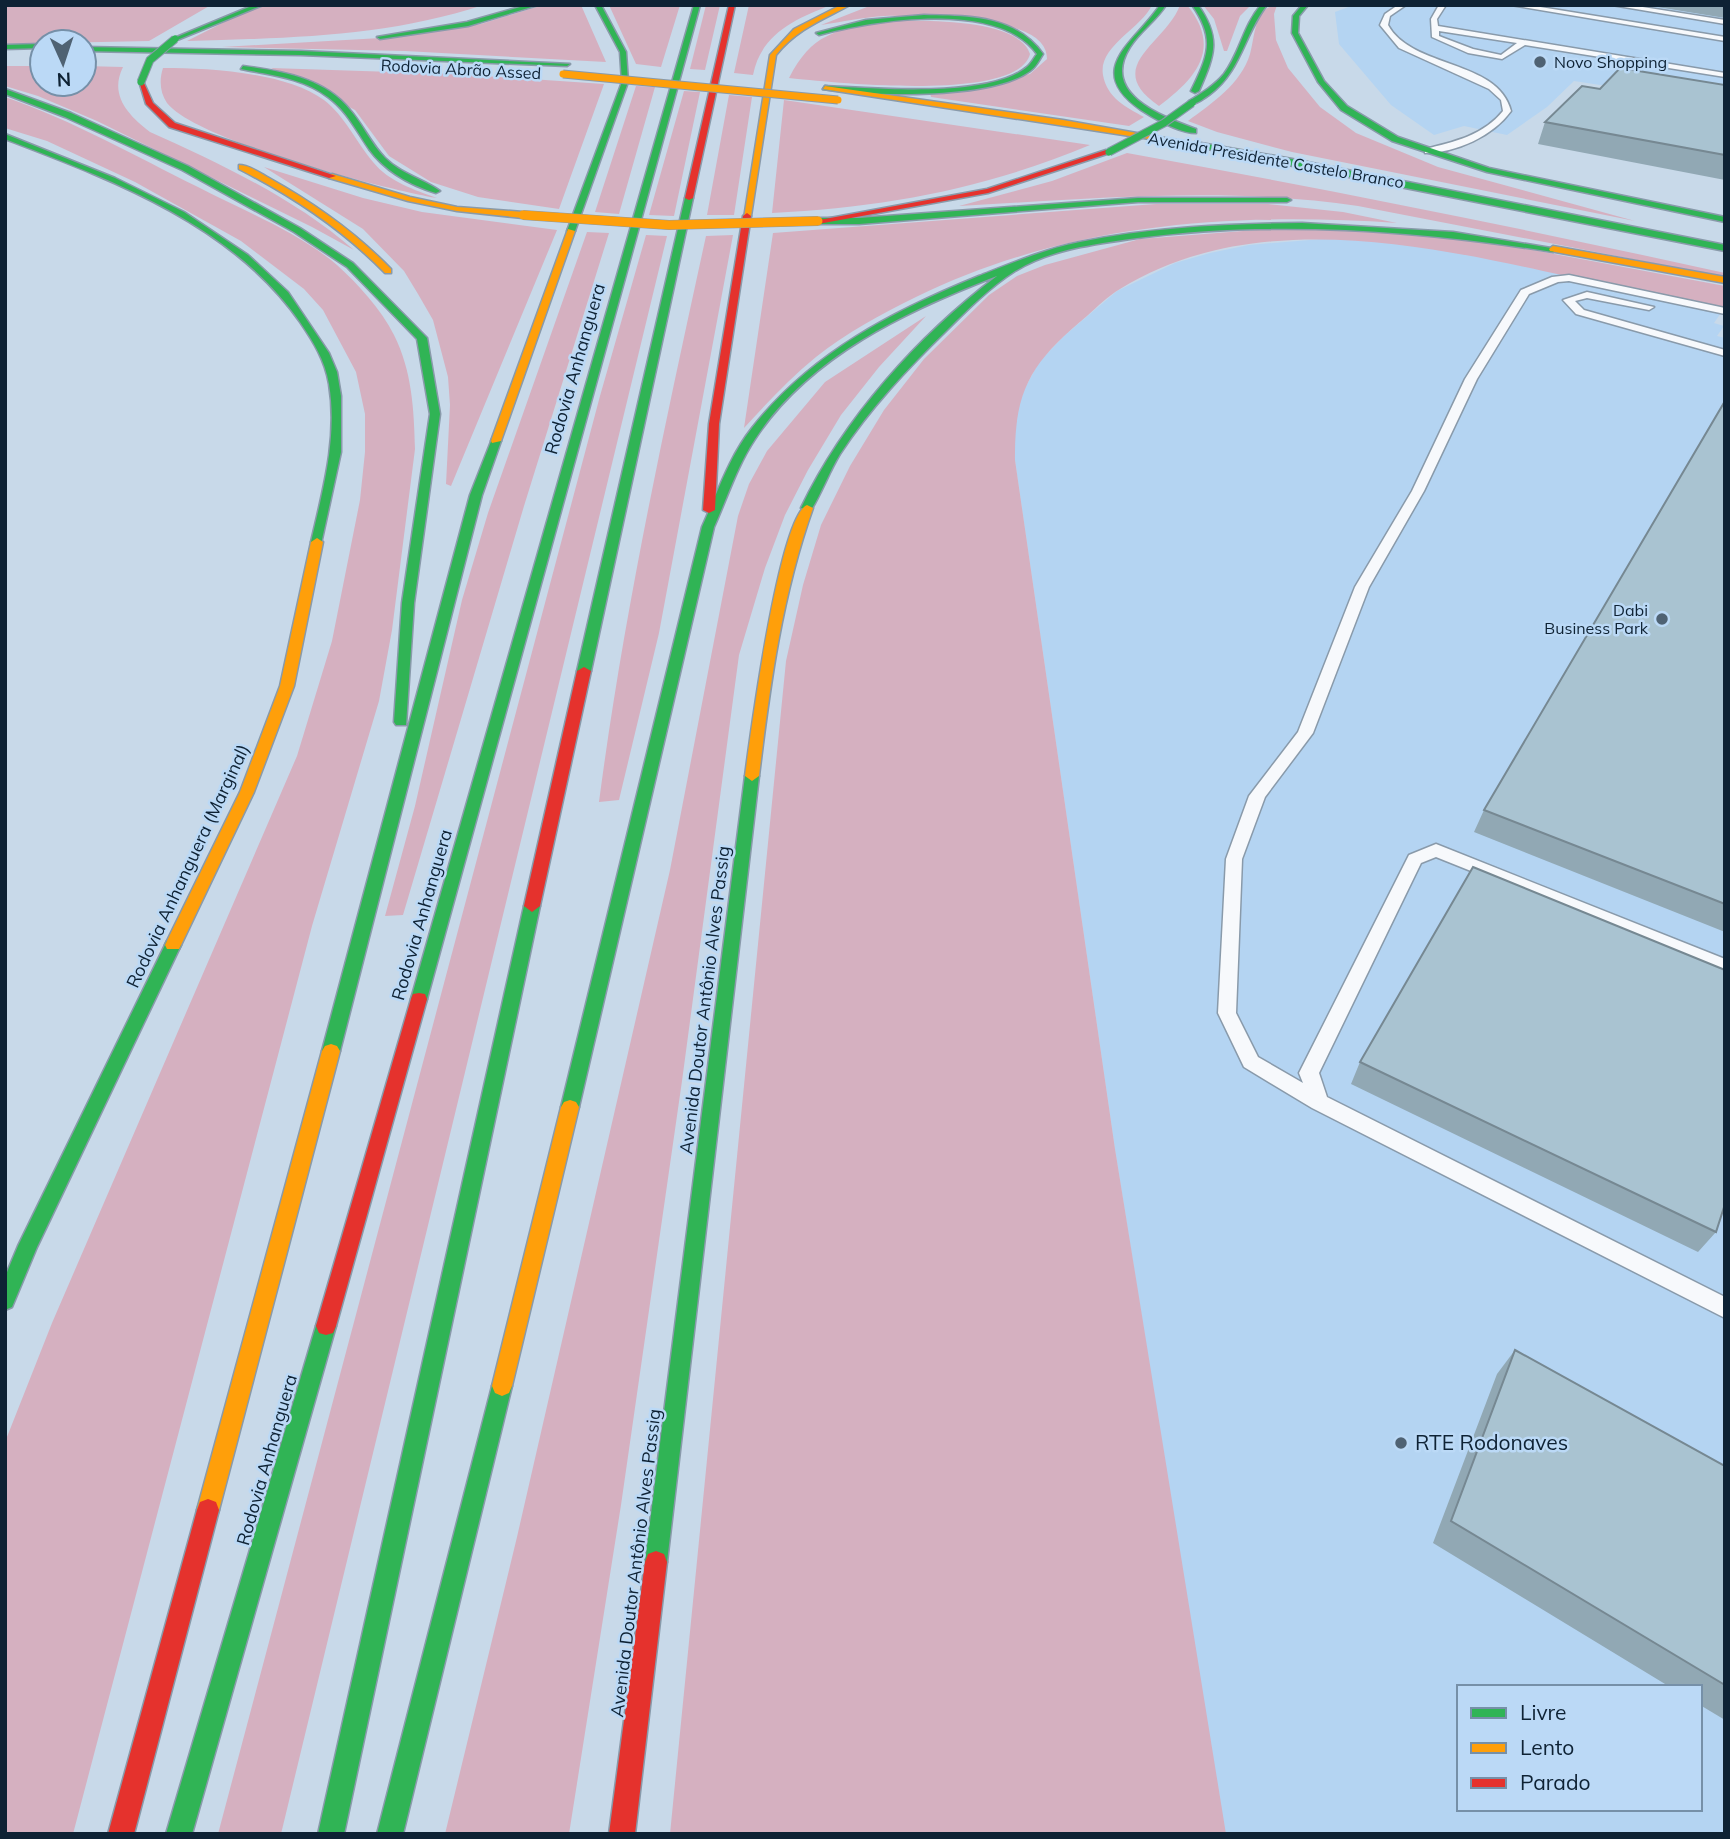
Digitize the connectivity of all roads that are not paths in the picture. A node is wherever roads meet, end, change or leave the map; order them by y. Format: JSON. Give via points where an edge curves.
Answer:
{"nodes":[{"id":1,"x":229,"y":5,"type":"edge"},
{"id":2,"x":260,"y":5,"type":"edge"},
{"id":3,"x":488,"y":5,"type":"edge"},
{"id":4,"x":535,"y":5,"type":"edge"},
{"id":5,"x":598,"y":5,"type":"edge"},
{"id":6,"x":697,"y":5,"type":"edge"},
{"id":7,"x":732,"y":5,"type":"edge"},
{"id":8,"x":847,"y":5,"type":"edge"},
{"id":9,"x":1163,"y":5,"type":"edge"},
{"id":10,"x":1195,"y":5,"type":"edge"},
{"id":11,"x":1264,"y":5,"type":"edge"},
{"id":12,"x":1286,"y":5,"type":"edge"},
{"id":13,"x":1305,"y":5,"type":"edge"},
{"id":14,"x":1403,"y":5,"type":"edge"},
{"id":15,"x":1443,"y":5,"type":"edge"},
{"id":16,"x":1514,"y":5,"type":"edge"},
{"id":17,"x":1615,"y":5,"type":"edge"},
{"id":18,"x":1725,"y":22,"type":"edge"},
{"id":19,"x":1435,"y":28,"type":"junction"},
{"id":20,"x":1294,"y":33,"type":"junction"},
{"id":21,"x":175,"y":39,"type":"junction"},
{"id":22,"x":332,"y":39,"type":"dead end"},
{"id":23,"x":1725,"y":39,"type":"edge"},
{"id":24,"x":1524,"y":42,"type":"junction"},
{"id":25,"x":98,"y":47,"type":"edge"},
{"id":26,"x":98,"y":47,"type":"edge"},
{"id":27,"x":5,"y":48,"type":"edge"},
{"id":28,"x":28,"y":48,"type":"edge"},
{"id":29,"x":28,"y":61,"type":"edge"},
{"id":30,"x":98,"y":61,"type":"edge"},
{"id":31,"x":172,"y":61,"type":"junction"},
{"id":32,"x":5,"y":62,"type":"edge"},
{"id":33,"x":565,"y":69,"type":"junction"},
{"id":34,"x":1725,"y":75,"type":"edge"},
{"id":35,"x":768,"y":87,"type":"junction"},
{"id":36,"x":825,"y":88,"type":"junction"},
{"id":37,"x":5,"y":91,"type":"edge"},
{"id":38,"x":838,"y":100,"type":"joint"},
{"id":39,"x":1192,"y":103,"type":"junction"},
{"id":40,"x":172,"y":125,"type":"junction"},
{"id":41,"x":5,"y":136,"type":"edge"},
{"id":42,"x":1428,"y":151,"type":"junction"},
{"id":43,"x":1292,"y":161,"type":"junction"},
{"id":44,"x":1506,"y":176,"type":"junction"},
{"id":45,"x":1306,"y":202,"type":"dead end"},
{"id":46,"x":1372,"y":211,"type":"dead end"},
{"id":47,"x":523,"y":215,"type":"junction"},
{"id":48,"x":818,"y":220,"type":"junction"},
{"id":49,"x":1725,"y":220,"type":"edge"},
{"id":50,"x":1725,"y":235,"type":"edge"},
{"id":51,"x":1725,"y":248,"type":"edge"},
{"id":52,"x":1565,"y":249,"type":"junction"},
{"id":53,"x":1027,"y":261,"type":"junction"},
{"id":54,"x":1725,"y":263,"type":"edge"},
{"id":55,"x":1725,"y":280,"type":"edge"},
{"id":56,"x":397,"y":284,"type":"dead end"},
{"id":57,"x":410,"y":302,"type":"dead end"},
{"id":58,"x":1725,"y":311,"type":"edge"},
{"id":59,"x":1725,"y":321,"type":"edge"},
{"id":60,"x":422,"y":338,"type":"junction"},
{"id":61,"x":1725,"y":353,"type":"edge"},
{"id":62,"x":708,"y":527,"type":"junction"},
{"id":63,"x":396,"y":809,"type":"junction"},
{"id":64,"x":1725,"y":966,"type":"edge"},
{"id":65,"x":1319,"y":1102,"type":"junction"},
{"id":66,"x":5,"y":1301,"type":"edge"},
{"id":67,"x":1725,"y":1308,"type":"edge"},
{"id":68,"x":121,"y":1834,"type":"edge"},
{"id":69,"x":179,"y":1834,"type":"edge"},
{"id":70,"x":331,"y":1834,"type":"edge"},
{"id":71,"x":390,"y":1834,"type":"edge"},
{"id":72,"x":622,"y":1834,"type":"edge"}],
"edges":[{"from":1,"to":21,"type":"main road"},
{"from":2,"to":21,"type":"main road"},
{"from":3,"to":4,"type":"main road","via":[[436,22],[365,36],[468,24]]},
{"from":5,"to":63,"type":"main road","via":[[623,52],[625,82],[476,495]]},
{"from":6,"to":69,"type":"main road","name":"Rodovia Anhanguera","via":[[373,1164]]},
{"from":7,"to":70,"type":"main road"},
{"from":8,"to":35,"type":"main road","via":[[813,20],[782,42],[774,55]]},
{"from":9,"to":43,"type":"main road","via":[[1121,55],[1116,74],[1122,90],[1152,113],[1186,129]]},
{"from":10,"to":39,"type":"main road","via":[[1209,25],[1214,49]]},
{"from":11,"to":39,"type":"main road","via":[[1247,24],[1228,74]]},
{"from":12,"to":20,"type":"main road","via":[[1284,17]]},
{"from":13,"to":20,"type":"main road","via":[[1295,17]]},
{"from":14,"to":42,"type":"lane","via":[[1387,15],[1384,26],[1397,42],[1483,82],[1507,100],[1510,108],[1507,117],[1466,143]]},
{"from":15,"to":19,"type":"lane","via":[[1434,19]]},
{"from":16,"to":23,"type":"lane"},
{"from":17,"to":18,"type":"lane"},
{"from":19,"to":24,"type":"lane"},
{"from":19,"to":24,"type":"lane","via":[[1441,40],[1494,57],[1506,56]]},
{"from":20,"to":42,"type":"main road","via":[[1319,78],[1342,106],[1371,126]]},
{"from":21,"to":40,"type":"main road","bridge":true,"via":[[150,60],[141,82],[154,110]]},
{"from":22,"to":25,"type":"main road"},
{"from":24,"to":34,"type":"lane"},
{"from":26,"to":33,"type":"main road","name":"Rodovia Abrão Assed","via":[[301,53]]},
{"from":27,"to":28,"type":"main road"},
{"from":29,"to":32,"type":"main road"},
{"from":30,"to":31,"type":"main road","name":"Rodovia Abrão Assed"},
{"from":31,"to":33,"type":"main road","name":"Rodovia Abrão Assed"},
{"from":31,"to":47,"type":"main road","via":[[253,69],[313,87],[341,104],[377,153],[401,173],[441,193]]},
{"from":33,"to":36,"type":"main road","name":"Rodovia Abrão Assed"},
{"from":33,"to":38,"type":"main road","name":"Rodovia Abrão Assed","bridge":true},
{"from":35,"to":36,"type":"main road","via":[[793,50],[811,37],[880,18],[928,17],[991,24],[1026,37],[1040,54],[1022,73],[979,86]]},
{"from":35,"to":62,"type":"main road","via":[[714,424]]},
{"from":36,"to":43,"type":"main road","name":"Avenida Presidente Castelo Branco"},
{"from":37,"to":60,"type":"main road","via":[[186,168],[297,230],[350,265]]},
{"from":38,"to":54,"type":"main road","name":"Avenida Presidente Castelo Branco","via":[[1213,160]]},
{"from":39,"to":48,"type":"main road","bridge":true,"via":[[1136,139],[1081,163],[988,191]]},
{"from":40,"to":47,"type":"main road","via":[[377,191],[457,209]]},
{"from":40,"to":56,"type":"main road","via":[[184,140],[275,183],[344,227]]},
{"from":41,"to":66,"type":"main road","name":"Rodovia Anhanguera (Marginal)","via":[[92,169],[227,243],[276,283],[326,351],[336,395],[338,439],[287,686],[251,781]]},
{"from":42,"to":44,"type":"main road"},
{"from":43,"to":51,"type":"main road","name":"Avenida Presidente Castelo Branco"},
{"from":44,"to":49,"type":"main road"},
{"from":44,"to":50,"type":"main road","via":[[1599,206]]},
{"from":45,"to":48,"type":"main road","via":[[1172,199]]},
{"from":46,"to":52,"type":"main road"},
{"from":47,"to":48,"type":"main road","bridge":true,"via":[[668,225]]},
{"from":52,"to":53,"type":"main road","via":[[1406,227],[1255,224],[1153,233]]},
{"from":52,"to":55,"type":"main road"},
{"from":53,"to":62,"type":"main road","via":[[941,293],[826,360],[785,395],[754,432]]},
{"from":53,"to":72,"type":"main road","name":"Avenida Doutor Antônio Alves Passig","via":[[961,312],[874,399],[817,489],[780,589],[767,655]]},
{"from":57,"to":60,"type":"main road"},
{"from":58,"to":65,"type":"lane","via":[[1569,278],[1525,292],[1471,379],[1418,491],[1362,587],[1305,733],[1257,796],[1234,859],[1227,1013],[1251,1062]]},
{"from":59,"to":61,"type":"lane","via":[[1587,295],[1569,300],[1580,312]]},
{"from":60,"to":63,"type":"main road","via":[[435,414],[408,603]]},
{"from":62,"to":71,"type":"main road","via":[[540,1237]]},
{"from":63,"to":68,"type":"main road"},
{"from":64,"to":65,"type":"lane","via":[[1436,850],[1415,859],[1309,1073]]},
{"from":65,"to":67,"type":"lane"}]}
